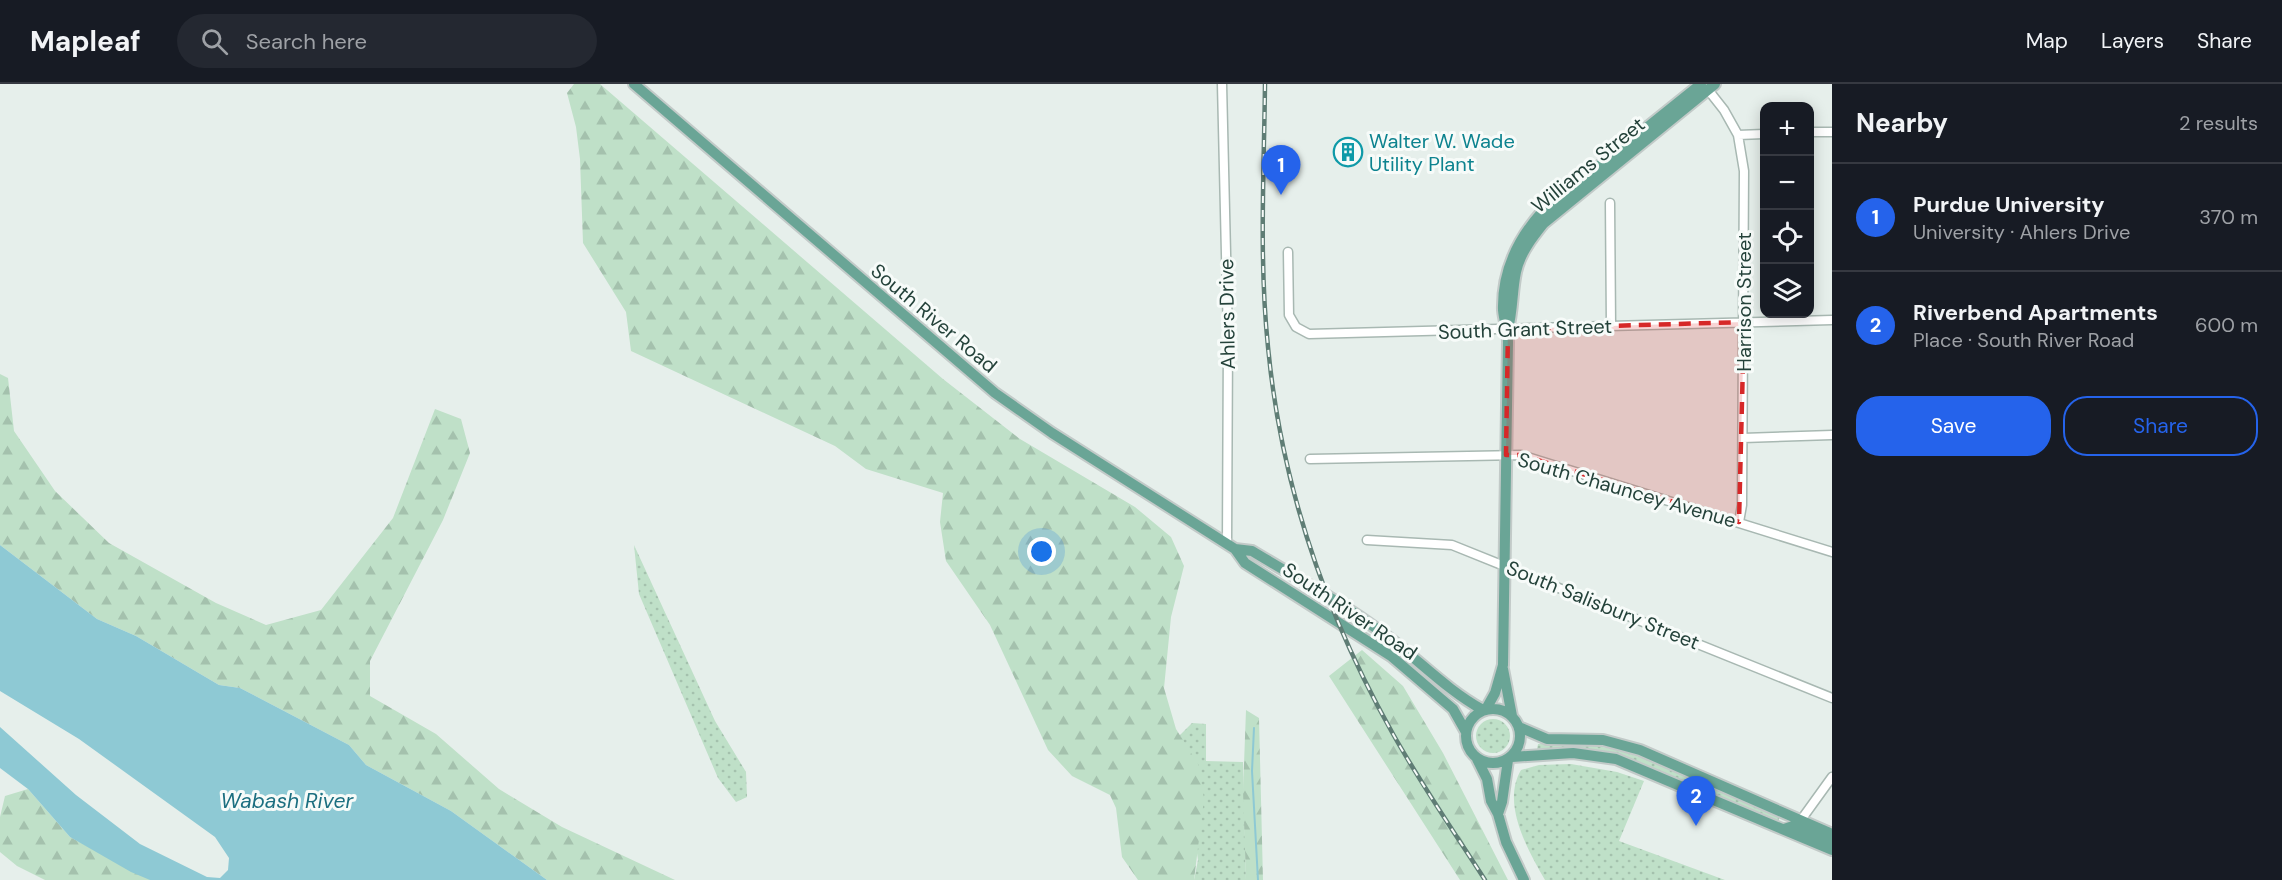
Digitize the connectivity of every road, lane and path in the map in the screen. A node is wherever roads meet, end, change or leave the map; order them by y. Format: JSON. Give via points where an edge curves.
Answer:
{"nodes":[{"id":1,"x":634,"y":84,"type":"edge"},
{"id":2,"x":1222,"y":84,"type":"edge"},
{"id":3,"x":1709,"y":86,"type":"edge"},
{"id":4,"x":1814,"y":132,"type":"edge"},
{"id":5,"x":1832,"y":132,"type":"edge"},
{"id":6,"x":1760,"y":134,"type":"edge"},
{"id":7,"x":1738,"y":135,"type":"junction"},
{"id":8,"x":1610,"y":203,"type":"dead end"},
{"id":9,"x":1288,"y":252,"type":"dead end"},
{"id":10,"x":1832,"y":320,"type":"edge"},
{"id":11,"x":1744,"y":322,"type":"junction"},
{"id":12,"x":1611,"y":326,"type":"junction"},
{"id":13,"x":1508,"y":329,"type":"junction"},
{"id":14,"x":1832,"y":435,"type":"edge"},
{"id":15,"x":1743,"y":438,"type":"junction"},
{"id":16,"x":1506,"y":455,"type":"junction"},
{"id":17,"x":1311,"y":459,"type":"dead end"},
{"id":18,"x":1739,"y":522,"type":"junction"},
{"id":19,"x":1367,"y":540,"type":"dead end"},
{"id":20,"x":1231,"y":546,"type":"junction"},
{"id":21,"x":1832,"y":552,"type":"edge"},
{"id":22,"x":1504,"y":565,"type":"junction"},
{"id":23,"x":1503,"y":665,"type":"junction"},
{"id":24,"x":1832,"y":698,"type":"edge"},
{"id":25,"x":1485,"y":710,"type":"junction"},
{"id":26,"x":1512,"y":716,"type":"junction"},
{"id":27,"x":1519,"y":727,"type":"junction"},
{"id":28,"x":1466,"y":732,"type":"junction"},
{"id":29,"x":1477,"y":759,"type":"junction"},
{"id":30,"x":1510,"y":759,"type":"junction"},
{"id":31,"x":1832,"y":777,"type":"edge"},
{"id":32,"x":1498,"y":814,"type":"junction"},
{"id":33,"x":1803,"y":816,"type":"junction"},
{"id":34,"x":1783,"y":829,"type":"junction"},
{"id":35,"x":1832,"y":834,"type":"edge"},
{"id":36,"x":1832,"y":842,"type":"edge"},
{"id":37,"x":1832,"y":850,"type":"edge"},
{"id":38,"x":1524,"y":880,"type":"edge"}],
"edges":[{"from":1,"to":20,"type":"main road","name":"South River Road","via":[[995,393]]},
{"from":2,"to":20,"type":"street","name":"Ahlers Drive"},
{"from":3,"to":7,"type":"street","name":"Harrison Street"},
{"from":3,"to":13,"type":"main road","name":"Williams Street","via":[[1544,223],[1525,247],[1516,271]]},
{"from":4,"to":5,"type":"street"},
{"from":6,"to":7,"type":"street"},
{"from":7,"to":11,"type":"street","name":"Harrison Street","via":[[1744,171]]},
{"from":8,"to":12,"type":"street"},
{"from":9,"to":13,"type":"street","name":"South Grant Street","via":[[1289,315],[1296,327],[1309,334]]},
{"from":10,"to":11,"type":"street","name":"South Grant Street"},
{"from":11,"to":12,"type":"street","name":"South Grant Street"},
{"from":11,"to":15,"type":"street","name":"Harrison Street"},
{"from":12,"to":13,"type":"street","name":"South Grant Street"},
{"from":13,"to":16,"type":"main road","name":"Williams Street"},
{"from":14,"to":15,"type":"street"},
{"from":15,"to":18,"type":"street","name":"Harrison Street"},
{"from":16,"to":17,"type":"street","name":"South Chauncey Avenue"},
{"from":16,"to":18,"type":"street","name":"South Chauncey Avenue","via":[[1521,455]]},
{"from":16,"to":22,"type":"main road","name":"Williams Street"},
{"from":18,"to":21,"type":"street","name":"South Chauncey Avenue"},
{"from":19,"to":22,"type":"street","name":"South Salisbury Street","via":[[1446,544]]},
{"from":20,"to":25,"type":"main road","name":"South River Road","via":[[1252,551],[1378,629],[1452,691]]},
{"from":20,"to":28,"type":"main road","name":"South River Road","via":[[1245,563],[1391,656],[1453,709]]},
{"from":22,"to":23,"type":"main road","name":"Williams Street"},
{"from":22,"to":24,"type":"street","name":"South Salisbury Street"},
{"from":23,"to":25,"type":"main road","name":"Williams Street"},
{"from":23,"to":26,"type":"main road","name":"Williams Street"},
{"from":25,"to":26,"type":"main road"},
{"from":25,"to":28,"type":"main road","via":[[1475,716]]},
{"from":26,"to":27,"type":"main road"},
{"from":27,"to":30,"type":"main road","via":[[1520,744]]},
{"from":27,"to":33,"type":"main road","via":[[1547,740],[1603,740],[1640,750]]},
{"from":28,"to":29,"type":"main road","via":[[1468,747]]},
{"from":29,"to":30,"type":"main road","via":[[1493,763]]},
{"from":29,"to":32,"type":"main road"},
{"from":30,"to":32,"type":"main road"},
{"from":30,"to":34,"type":"main road","via":[[1573,753],[1616,759]]},
{"from":31,"to":33,"type":"street"},
{"from":32,"to":38,"type":"main road"},
{"from":33,"to":35,"type":"main road"},
{"from":34,"to":36,"type":"main road","via":[[1793,826]]},
{"from":34,"to":37,"type":"main road"}]}
